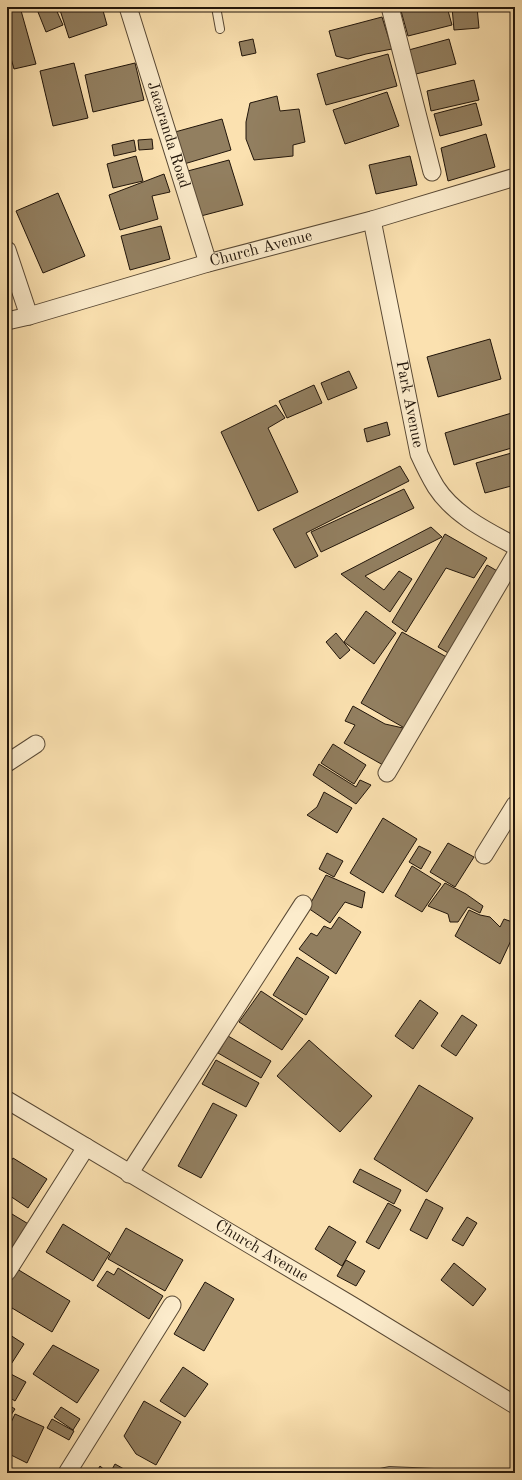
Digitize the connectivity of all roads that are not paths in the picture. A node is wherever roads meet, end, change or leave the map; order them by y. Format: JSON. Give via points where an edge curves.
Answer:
{"nodes":[{"id":1,"x":128,"y":7,"type":"edge"},
{"id":2,"x":216,"y":7,"type":"edge"},
{"id":3,"x":390,"y":7,"type":"edge"},
{"id":4,"x":220,"y":29,"type":"dead end"},
{"id":5,"x":432,"y":172,"type":"dead end"},
{"id":6,"x":515,"y":177,"type":"edge"},
{"id":7,"x":372,"y":220,"type":"junction"},
{"id":8,"x":7,"y":250,"type":"edge"},
{"id":9,"x":208,"y":263,"type":"junction"},
{"id":10,"x":29,"y":316,"type":"junction"},
{"id":11,"x":7,"y":321,"type":"edge"},
{"id":12,"x":515,"y":546,"type":"edge"},
{"id":13,"x":515,"y":556,"type":"edge"},
{"id":14,"x":36,"y":744,"type":"dead end"},
{"id":15,"x":7,"y":764,"type":"edge"},
{"id":16,"x":387,"y":773,"type":"dead end"},
{"id":17,"x":515,"y":805,"type":"edge"},
{"id":18,"x":484,"y":855,"type":"dead end"},
{"id":19,"x":303,"y":904,"type":"dead end"},
{"id":20,"x":7,"y":1100,"type":"edge"},
{"id":21,"x":86,"y":1147,"type":"junction"},
{"id":22,"x":129,"y":1174,"type":"junction"},
{"id":23,"x":7,"y":1272,"type":"edge"},
{"id":24,"x":172,"y":1305,"type":"dead end"},
{"id":25,"x":515,"y":1405,"type":"edge"},
{"id":26,"x":67,"y":1473,"type":"edge"},
{"id":27,"x":381,"y":1473,"type":"edge"},
{"id":28,"x":434,"y":1473,"type":"edge"}],
"edges":[{"from":1,"to":9,"type":"street","name":"Jacaranda Road"},
{"from":2,"to":4,"type":"lane"},
{"from":3,"to":5,"type":"street"},
{"from":6,"to":7,"type":"street","name":"Church Avenue"},
{"from":7,"to":9,"type":"street","name":"Church Avenue"},
{"from":7,"to":12,"type":"street","name":"Park Avenue","via":[[419,454],[437,488],[455,509],[475,524]]},
{"from":8,"to":10,"type":"street"},
{"from":9,"to":10,"type":"street","name":"Church Avenue"},
{"from":10,"to":11,"type":"street","name":"Church Avenue"},
{"from":13,"to":16,"type":"street"},
{"from":14,"to":15,"type":"street"},
{"from":17,"to":18,"type":"street"},
{"from":19,"to":22,"type":"street"},
{"from":20,"to":21,"type":"street","name":"Church Avenue"},
{"from":21,"to":22,"type":"street","name":"Church Avenue"},
{"from":21,"to":23,"type":"street"},
{"from":22,"to":25,"type":"street","name":"Church Avenue"},
{"from":24,"to":26,"type":"street"},
{"from":27,"to":28,"type":"lane"}]}
